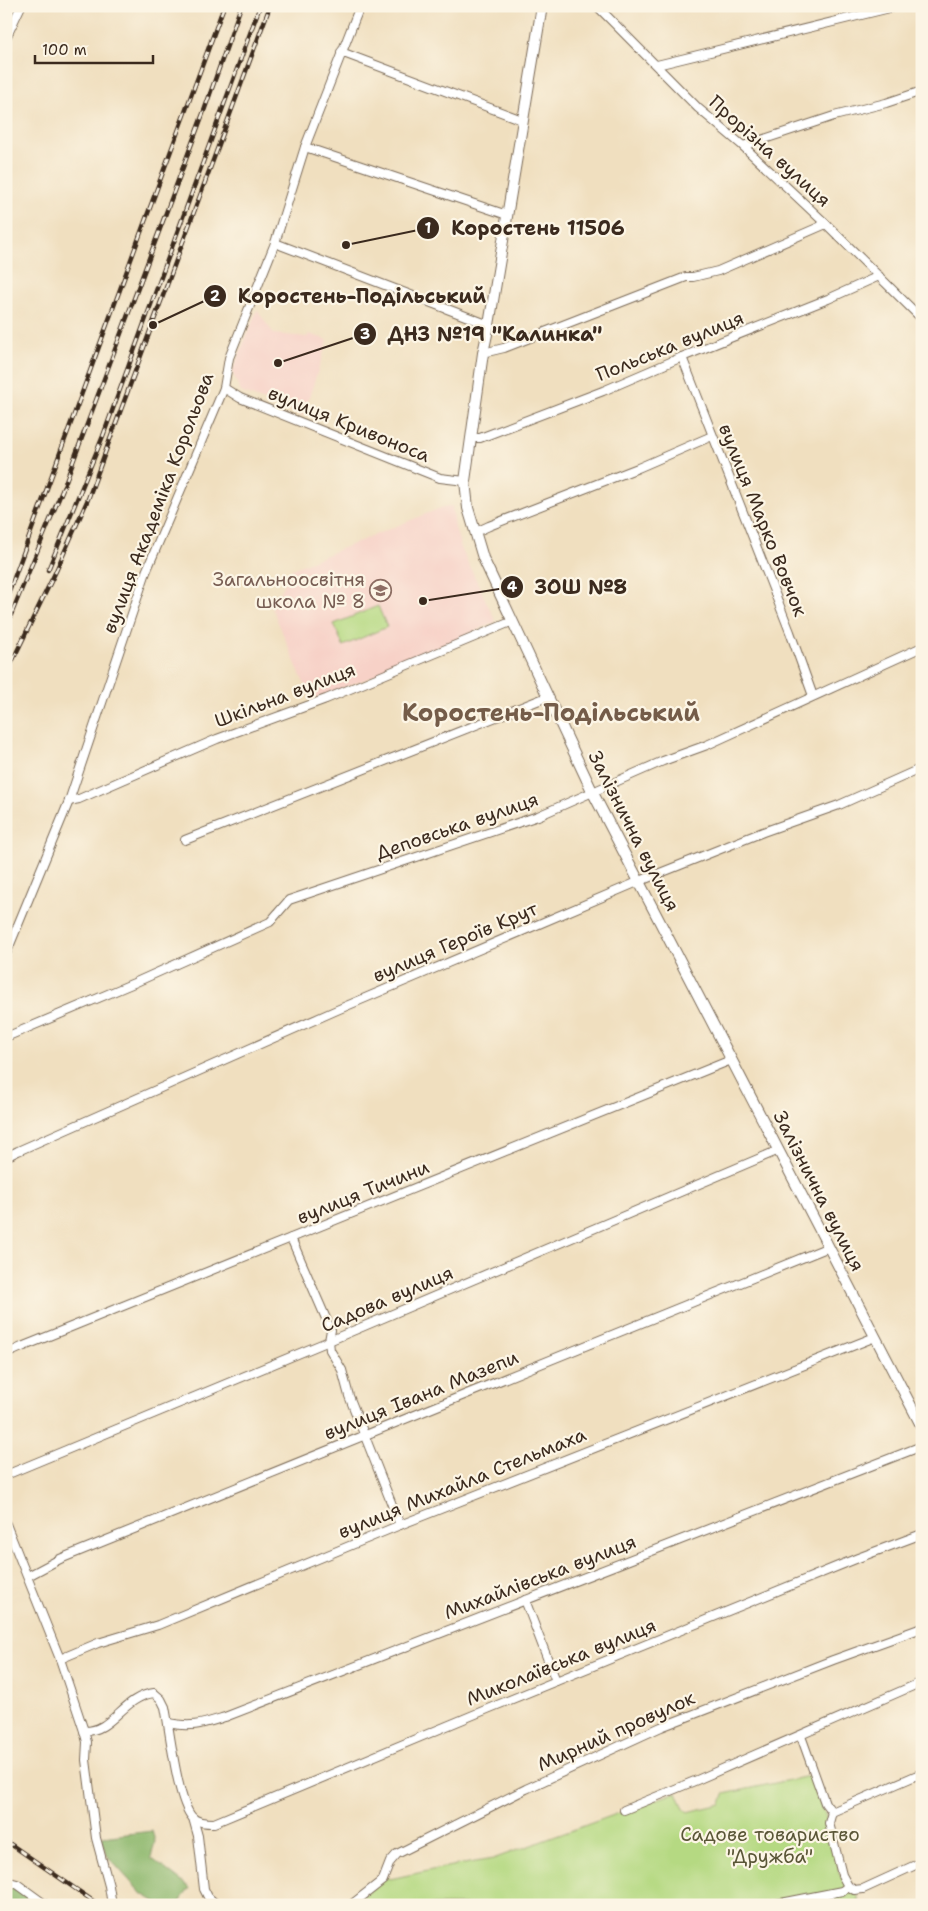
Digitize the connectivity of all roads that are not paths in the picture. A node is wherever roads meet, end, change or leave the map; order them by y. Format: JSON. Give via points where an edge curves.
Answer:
{"nodes":[{"id":1,"x":21,"y":6,"type":"edge"},
{"id":2,"x":360,"y":6,"type":"edge"},
{"id":3,"x":542,"y":6,"type":"edge"},
{"id":4,"x":597,"y":6,"type":"edge"},
{"id":5,"x":898,"y":6,"type":"edge"},
{"id":6,"x":918,"y":6,"type":"edge"},
{"id":7,"x":922,"y":11,"type":"edge"},
{"id":8,"x":6,"y":38,"type":"edge"},
{"id":9,"x":341,"y":52,"type":"junction"},
{"id":10,"x":657,"y":65,"type":"junction"},
{"id":11,"x":922,"y":91,"type":"edge"},
{"id":12,"x":522,"y":120,"type":"junction"},
{"id":13,"x":305,"y":146,"type":"junction"},
{"id":14,"x":743,"y":146,"type":"junction"},
{"id":15,"x":507,"y":215,"type":"junction"},
{"id":16,"x":826,"y":224,"type":"junction"},
{"id":17,"x":276,"y":243,"type":"junction"},
{"id":18,"x":879,"y":276,"type":"junction"},
{"id":19,"x":922,"y":319,"type":"edge"},
{"id":20,"x":489,"y":325,"type":"junction"},
{"id":21,"x":483,"y":354,"type":"junction"},
{"id":22,"x":682,"y":357,"type":"junction"},
{"id":23,"x":224,"y":388,"type":"junction"},
{"id":24,"x":712,"y":436,"type":"junction"},
{"id":25,"x":471,"y":438,"type":"junction"},
{"id":26,"x":465,"y":481,"type":"junction"},
{"id":27,"x":476,"y":532,"type":"junction"},
{"id":28,"x":513,"y":621,"type":"junction"},
{"id":29,"x":922,"y":647,"type":"edge"},
{"id":30,"x":813,"y":696,"type":"junction"},
{"id":31,"x":547,"y":697,"type":"junction"},
{"id":32,"x":922,"y":768,"type":"edge"},
{"id":33,"x":593,"y":793,"type":"junction"},
{"id":34,"x":69,"y":800,"type":"junction"},
{"id":35,"x":185,"y":840,"type":"dead end"},
{"id":36,"x":640,"y":881,"type":"junction"},
{"id":37,"x":6,"y":954,"type":"edge"},
{"id":38,"x":6,"y":1037,"type":"edge"},
{"id":39,"x":732,"y":1060,"type":"junction"},
{"id":40,"x":779,"y":1150,"type":"junction"},
{"id":41,"x":6,"y":1158,"type":"edge"},
{"id":42,"x":291,"y":1238,"type":"junction"},
{"id":43,"x":829,"y":1247,"type":"junction"},
{"id":44,"x":875,"y":1337,"type":"junction"},
{"id":45,"x":329,"y":1341,"type":"junction"},
{"id":46,"x":6,"y":1354,"type":"edge"},
{"id":47,"x":922,"y":1427,"type":"edge"},
{"id":48,"x":365,"y":1435,"type":"junction"},
{"id":49,"x":922,"y":1446,"type":"edge"},
{"id":50,"x":6,"y":1475,"type":"edge"},
{"id":51,"x":6,"y":1524,"type":"edge"},
{"id":52,"x":400,"y":1525,"type":"junction"},
{"id":53,"x":922,"y":1534,"type":"edge"},
{"id":54,"x":28,"y":1576,"type":"junction"},
{"id":55,"x":525,"y":1600,"type":"junction"},
{"id":56,"x":922,"y":1628,"type":"edge"},
{"id":57,"x":60,"y":1660,"type":"junction"},
{"id":58,"x":556,"y":1681,"type":"junction"},
{"id":59,"x":922,"y":1682,"type":"edge"},
{"id":60,"x":168,"y":1722,"type":"junction"},
{"id":61,"x":84,"y":1731,"type":"junction"},
{"id":62,"x":801,"y":1736,"type":"junction"},
{"id":63,"x":922,"y":1773,"type":"edge"},
{"id":64,"x":624,"y":1810,"type":"dead end"},
{"id":65,"x":832,"y":1812,"type":"junction"},
{"id":66,"x":193,"y":1818,"type":"junction"},
{"id":67,"x":922,"y":1862,"type":"edge"},
{"id":68,"x":6,"y":1881,"type":"edge"},
{"id":69,"x":848,"y":1886,"type":"junction"},
{"id":70,"x":46,"y":1905,"type":"edge"},
{"id":71,"x":112,"y":1905,"type":"edge"},
{"id":72,"x":217,"y":1905,"type":"edge"},
{"id":73,"x":351,"y":1905,"type":"edge"},
{"id":74,"x":771,"y":1905,"type":"edge"}],
"edges":[{"from":1,"to":8,"type":"street"},
{"from":2,"to":9,"type":"street","name":"вулиця Академіка Корольова"},
{"from":3,"to":12,"type":"street","name":"Залізнична вулиця"},
{"from":4,"to":10,"type":"street","name":"Прорізна вулиця"},
{"from":5,"to":10,"type":"street"},
{"from":6,"to":7,"type":"street"},
{"from":9,"to":12,"type":"street"},
{"from":9,"to":13,"type":"street","name":"вулиця Академіка Корольова"},
{"from":10,"to":14,"type":"street","name":"Прорізна вулиця","via":[[698,108]]},
{"from":11,"to":14,"type":"street"},
{"from":12,"to":15,"type":"street","name":"Залізнична вулиця"},
{"from":13,"to":15,"type":"street"},
{"from":13,"to":17,"type":"street","name":"вулиця Академіка Корольова"},
{"from":14,"to":16,"type":"street","name":"Прорізна вулиця"},
{"from":15,"to":20,"type":"street","name":"Залізнична вулиця"},
{"from":16,"to":18,"type":"street","name":"Прорізна вулиця"},
{"from":16,"to":21,"type":"street","via":[[718,271],[686,277]]},
{"from":17,"to":20,"type":"street"},
{"from":17,"to":23,"type":"street","name":"вулиця Академіка Корольова","via":[[228,358]]},
{"from":18,"to":19,"type":"street","name":"Прорізна вулиця"},
{"from":18,"to":22,"type":"street","name":"Польська вулиця","via":[[828,300]]},
{"from":20,"to":21,"type":"street","name":"Залізнична вулиця"},
{"from":21,"to":25,"type":"street","name":"Залізнична вулиця"},
{"from":22,"to":24,"type":"street","name":"вулиця Марко Вовчок"},
{"from":22,"to":25,"type":"street","name":"Польська вулиця","via":[[604,391],[480,438]]},
{"from":23,"to":26,"type":"street","name":"вулиця Кривоноса","via":[[240,398],[440,478]]},
{"from":23,"to":34,"type":"street","name":"вулиця Академіка Корольова","via":[[146,572]]},
{"from":24,"to":27,"type":"street"},
{"from":24,"to":30,"type":"street","name":"вулиця Марко Вовчок"},
{"from":25,"to":26,"type":"street","name":"Залізнична вулиця"},
{"from":26,"to":27,"type":"street","name":"Залізнична вулиця","via":[[468,508]]},
{"from":27,"to":28,"type":"street","name":"Залізнична вулиця","via":[[483,558]]},
{"from":28,"to":31,"type":"street","name":"Залізнична вулиця"},
{"from":28,"to":34,"type":"street","name":"Шкільна вулиця","via":[[326,699],[217,739],[79,799]]},
{"from":29,"to":30,"type":"street","name":"Деповська вулиця"},
{"from":30,"to":33,"type":"street","name":"Деповська вулиця"},
{"from":31,"to":33,"type":"street","name":"Залізнична вулиця"},
{"from":31,"to":35,"type":"street"},
{"from":32,"to":36,"type":"street","name":"вулиця Героїв Крут","via":[[839,805]]},
{"from":33,"to":36,"type":"street","name":"Залізнична вулиця"},
{"from":33,"to":38,"type":"street","name":"Деповська вулиця","via":[[538,816],[289,900],[270,922]]},
{"from":34,"to":37,"type":"street","name":"вулиця Академіка Корольова"},
{"from":36,"to":39,"type":"street","name":"Залізнична вулиця"},
{"from":36,"to":41,"type":"street","name":"вулиця Героїв Крут","via":[[336,1010]]},
{"from":39,"to":40,"type":"street","name":"Залізнична вулиця"},
{"from":39,"to":42,"type":"street","name":"вулиця Тичини"},
{"from":40,"to":43,"type":"street","name":"Залізнична вулиця"},
{"from":40,"to":45,"type":"street","name":"Садова вулиця"},
{"from":42,"to":45,"type":"street","via":[[331,1330]]},
{"from":42,"to":46,"type":"street","name":"вулиця Тичини"},
{"from":43,"to":44,"type":"street","name":"Залізнична вулиця"},
{"from":43,"to":48,"type":"street","name":"вулиця Івана Мазепи"},
{"from":44,"to":47,"type":"street","name":"Залізнична вулиця"},
{"from":44,"to":52,"type":"street","name":"вулиця Михайла Стельмаха"},
{"from":45,"to":48,"type":"street"},
{"from":45,"to":50,"type":"street","name":"Садова вулиця"},
{"from":48,"to":52,"type":"street"},
{"from":48,"to":54,"type":"street","name":"вулиця Івана Мазепи","via":[[60,1558]]},
{"from":49,"to":55,"type":"street","name":"Михайлівська вулиця"},
{"from":51,"to":54,"type":"street"},
{"from":52,"to":57,"type":"street","name":"вулиця Михайла Стельмаха","via":[[158,1625],[98,1643]]},
{"from":53,"to":58,"type":"street","name":"Миколаївська вулиця"},
{"from":54,"to":57,"type":"street"},
{"from":55,"to":58,"type":"street"},
{"from":55,"to":60,"type":"street","name":"Михайлівська вулиця","via":[[204,1724],[186,1726]]},
{"from":56,"to":73,"type":"street","name":"Мирний провулок","via":[[661,1727],[526,1789],[397,1854],[383,1880]]},
{"from":57,"to":61,"type":"street"},
{"from":58,"to":66,"type":"street","name":"Миколаївська вулиця","via":[[214,1823]]},
{"from":59,"to":62,"type":"street"},
{"from":60,"to":61,"type":"street","via":[[161,1699],[154,1693],[143,1694],[103,1726]]},
{"from":60,"to":66,"type":"street","via":[[175,1766]]},
{"from":61,"to":71,"type":"street","via":[[96,1838]]},
{"from":62,"to":64,"type":"street"},
{"from":62,"to":65,"type":"street","via":[[825,1803]]},
{"from":63,"to":65,"type":"street"},
{"from":65,"to":69,"type":"street","via":[[829,1822],[831,1834]]},
{"from":66,"to":72,"type":"street","via":[[204,1888]]},
{"from":67,"to":69,"type":"street","via":[[863,1889],[854,1890]]},
{"from":68,"to":70,"type":"street","via":[[17,1884]]},
{"from":69,"to":74,"type":"street","via":[[842,1891]]}]}
